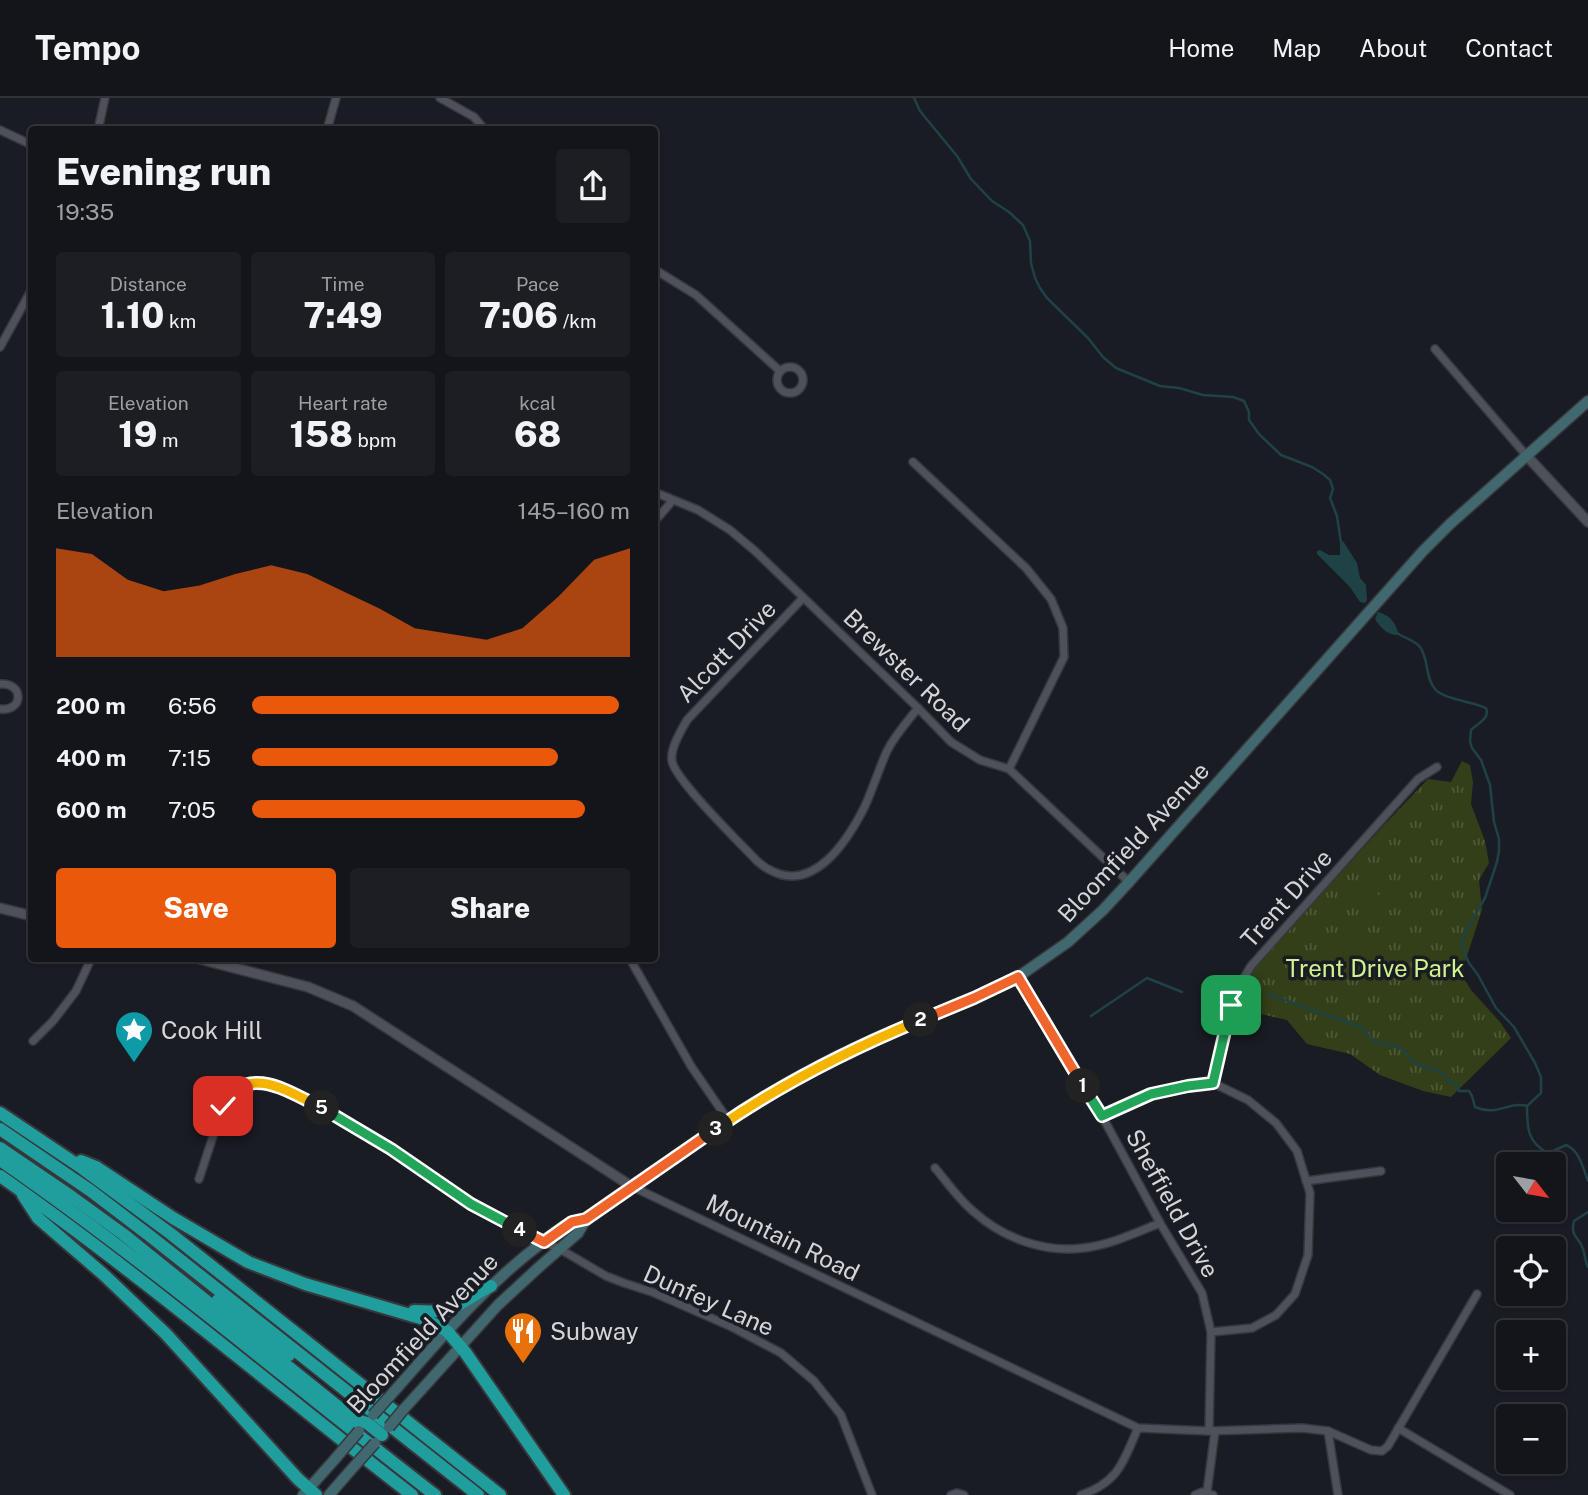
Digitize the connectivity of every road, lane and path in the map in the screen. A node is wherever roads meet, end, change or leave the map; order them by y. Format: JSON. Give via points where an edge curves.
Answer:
{"nodes":[{"id":1,"x":105,"y":98,"type":"edge"},
{"id":2,"x":336,"y":98,"type":"edge"},
{"id":3,"x":440,"y":98,"type":"edge"},
{"id":4,"x":100,"y":126,"type":"edge"},
{"id":5,"x":328,"y":126,"type":"edge"},
{"id":6,"x":482,"y":126,"type":"edge"},
{"id":7,"x":0,"y":130,"type":"edge"},
{"id":8,"x":28,"y":143,"type":"edge"},
{"id":9,"x":658,"y":271,"type":"edge"},
{"id":10,"x":28,"y":296,"type":"edge"},
{"id":11,"x":0,"y":346,"type":"edge"},
{"id":12,"x":1435,"y":349,"type":"dead end"},
{"id":13,"x":780,"y":371,"type":"dead end"},
{"id":14,"x":1588,"y":401,"type":"edge"},
{"id":15,"x":1526,"y":455,"type":"junction"},
{"id":16,"x":913,"y":462,"type":"dead end"},
{"id":17,"x":658,"y":494,"type":"edge"},
{"id":18,"x":673,"y":500,"type":"junction"},
{"id":19,"x":658,"y":517,"type":"edge"},
{"id":20,"x":1588,"y":522,"type":"edge"},
{"id":21,"x":803,"y":598,"type":"junction"},
{"id":22,"x":0,"y":684,"type":"edge"},
{"id":23,"x":918,"y":708,"type":"junction"},
{"id":24,"x":0,"y":709,"type":"edge"},
{"id":25,"x":1437,"y":767,"type":"dead end"},
{"id":26,"x":1010,"y":769,"type":"junction"},
{"id":27,"x":1129,"y":882,"type":"junction"},
{"id":28,"x":0,"y":908,"type":"edge"},
{"id":29,"x":28,"y":915,"type":"edge"},
{"id":30,"x":90,"y":962,"type":"edge"},
{"id":31,"x":212,"y":962,"type":"edge"},
{"id":32,"x":631,"y":962,"type":"edge"},
{"id":33,"x":1018,"y":977,"type":"junction"},
{"id":34,"x":33,"y":1041,"type":"dead end"},
{"id":35,"x":1213,"y":1083,"type":"junction"},
{"id":36,"x":0,"y":1112,"type":"edge"},
{"id":37,"x":1102,"y":1116,"type":"junction"},
{"id":38,"x":728,"y":1120,"type":"junction"},
{"id":39,"x":0,"y":1129,"type":"edge"},
{"id":40,"x":0,"y":1134,"type":"edge"},
{"id":41,"x":0,"y":1148,"type":"edge"},
{"id":42,"x":69,"y":1158,"type":"junction"},
{"id":43,"x":0,"y":1160,"type":"edge"},
{"id":44,"x":934,"y":1168,"type":"dead end"},
{"id":45,"x":1381,"y":1171,"type":"dead end"},
{"id":46,"x":0,"y":1177,"type":"edge"},
{"id":47,"x":199,"y":1179,"type":"dead end"},
{"id":48,"x":1306,"y":1181,"type":"junction"},
{"id":49,"x":631,"y":1186,"type":"junction"},
{"id":50,"x":22,"y":1192,"type":"junction"},
{"id":51,"x":586,"y":1219,"type":"junction"},
{"id":52,"x":1160,"y":1223,"type":"junction"},
{"id":53,"x":544,"y":1242,"type":"junction"},
{"id":54,"x":559,"y":1249,"type":"junction"},
{"id":55,"x":491,"y":1286,"type":"junction"},
{"id":56,"x":1477,"y":1294,"type":"dead end"},
{"id":57,"x":504,"y":1299,"type":"junction"},
{"id":58,"x":404,"y":1312,"type":"junction"},
{"id":59,"x":447,"y":1331,"type":"junction"},
{"id":60,"x":1211,"y":1332,"type":"junction"},
{"id":61,"x":460,"y":1345,"type":"junction"},
{"id":62,"x":366,"y":1423,"type":"junction"},
{"id":63,"x":1138,"y":1428,"type":"junction"},
{"id":64,"x":1398,"y":1428,"type":"junction"},
{"id":65,"x":1212,"y":1431,"type":"junction"},
{"id":66,"x":1328,"y":1431,"type":"junction"},
{"id":67,"x":382,"y":1435,"type":"junction"},
{"id":68,"x":309,"y":1493,"type":"edge"},
{"id":69,"x":1210,"y":1494,"type":"edge"},
{"id":70,"x":329,"y":1495,"type":"edge"},
{"id":71,"x":412,"y":1495,"type":"edge"},
{"id":72,"x":435,"y":1495,"type":"edge"},
{"id":73,"x":478,"y":1495,"type":"edge"},
{"id":74,"x":500,"y":1495,"type":"edge"},
{"id":75,"x":564,"y":1495,"type":"edge"},
{"id":76,"x":872,"y":1495,"type":"edge"},
{"id":77,"x":951,"y":1495,"type":"edge"},
{"id":78,"x":964,"y":1495,"type":"edge"},
{"id":79,"x":1081,"y":1495,"type":"edge"},
{"id":80,"x":1195,"y":1495,"type":"edge"},
{"id":81,"x":1338,"y":1495,"type":"edge"},
{"id":82,"x":1510,"y":1495,"type":"edge"}],
"edges":[{"from":1,"to":4,"type":"street"},
{"from":2,"to":5,"type":"street"},
{"from":3,"to":6,"type":"street"},
{"from":7,"to":8,"type":"street"},
{"from":9,"to":13,"type":"street","via":[[696,295]]},
{"from":10,"to":11,"type":"street"},
{"from":12,"to":15,"type":"street"},
{"from":14,"to":15,"type":"main road","name":"Bloomfield Avenue"},
{"from":15,"to":20,"type":"street"},
{"from":15,"to":27,"type":"main road","name":"Bloomfield Avenue","via":[[1423,551]]},
{"from":16,"to":26,"type":"street","via":[[1026,568],[1051,599],[1063,628],[1064,657]]},
{"from":17,"to":18,"type":"street","name":"Brewster Road"},
{"from":18,"to":19,"type":"street"},
{"from":18,"to":21,"type":"street","name":"Brewster Road","via":[[730,530]]},
{"from":21,"to":23,"type":"street","name":"Brewster Road"},
{"from":21,"to":23,"type":"street","name":"Alcott Drive","via":[[687,720],[676,739],[672,760],[681,779],[757,861],[787,875],[807,874],[826,862],[845,842],[891,745]]},
{"from":22,"to":24,"type":"street","via":[[12,686],[18,697],[12,708]]},
{"from":23,"to":26,"type":"street","name":"Brewster Road","via":[[951,742],[980,760]]},
{"from":25,"to":35,"type":"street","name":"Trent Drive","via":[[1418,779],[1251,966],[1231,1005]]},
{"from":26,"to":27,"type":"street","name":"Brewster Road"},
{"from":27,"to":33,"type":"main road","name":"Bloomfield Avenue","via":[[1068,942]]},
{"from":28,"to":29,"type":"street"},
{"from":30,"to":34,"type":"street","via":[[76,991]]},
{"from":31,"to":49,"type":"street","name":"Mountain Road","via":[[308,987],[353,1006]]},
{"from":32,"to":38,"type":"street"},
{"from":33,"to":37,"type":"street","name":"Sheffield Drive"},
{"from":33,"to":38,"type":"main road","name":"Bloomfield Avenue","via":[[836,1057]]},
{"from":35,"to":37,"type":"street","via":[[1151,1094]]},
{"from":35,"to":48,"type":"street","via":[[1248,1100],[1276,1122],[1297,1151]]},
{"from":36,"to":42,"type":"highway"},
{"from":37,"to":52,"type":"street","name":"Sheffield Drive"},
{"from":38,"to":49,"type":"main road","name":"Bloomfield Avenue"},
{"from":39,"to":73,"type":"highway","via":[[150,1236]]},
{"from":40,"to":62,"type":"highway","via":[[360,1411]]},
{"from":41,"to":62,"type":"highway","via":[[106,1222],[353,1418]]},
{"from":42,"to":58,"type":"highway","via":[[96,1167],[248,1262],[305,1284]]},
{"from":42,"to":74,"type":"highway"},
{"from":43,"to":72,"type":"highway","via":[[148,1268]]},
{"from":44,"to":52,"type":"street","via":[[973,1212],[1010,1237],[1045,1247],[1082,1248]]},
{"from":45,"to":48,"type":"street"},
{"from":46,"to":50,"type":"highway"},
{"from":47,"to":53,"type":"street","name":"Dunfey Lane","via":[[226,1100],[247,1084],[271,1084],[355,1127],[471,1204]]},
{"from":48,"to":60,"type":"street","via":[[1310,1193],[1308,1255],[1295,1294],[1276,1315],[1252,1328]]},
{"from":49,"to":51,"type":"main road","name":"Bloomfield Avenue"},
{"from":49,"to":63,"type":"street","name":"Mountain Road"},
{"from":50,"to":68,"type":"highway","via":[[38,1218],[159,1327]]},
{"from":50,"to":71,"type":"highway"},
{"from":51,"to":53,"type":"main road","name":"Bloomfield Avenue","via":[[572,1222]]},
{"from":51,"to":54,"type":"main road","name":"Bloomfield Avenue"},
{"from":52,"to":60,"type":"street","name":"Sheffield Drive","via":[[1202,1293]]},
{"from":53,"to":54,"type":"street","name":"Dunfey Lane"},
{"from":53,"to":55,"type":"main road","name":"Bloomfield Avenue"},
{"from":54,"to":57,"type":"main road","name":"Bloomfield Avenue"},
{"from":54,"to":76,"type":"street","name":"Dunfey Lane","via":[[606,1276],[653,1292],[781,1353],[814,1381],[841,1415]]},
{"from":55,"to":57,"type":"main road"},
{"from":55,"to":58,"type":"highway","via":[[449,1309]]},
{"from":55,"to":59,"type":"main road","name":"Bloomfield Avenue"},
{"from":56,"to":64,"type":"street"},
{"from":57,"to":61,"type":"main road","name":"Bloomfield Avenue"},
{"from":58,"to":59,"type":"highway"},
{"from":59,"to":61,"type":"highway"},
{"from":59,"to":62,"type":"main road","name":"Bloomfield Avenue","bridge":true},
{"from":60,"to":65,"type":"street","name":"Sheffield Drive"},
{"from":61,"to":67,"type":"main road","name":"Bloomfield Avenue","bridge":true},
{"from":61,"to":75,"type":"highway"},
{"from":62,"to":67,"type":"highway"},
{"from":62,"to":68,"type":"main road","name":"Bloomfield Avenue","bridge":true},
{"from":63,"to":65,"type":"street","name":"Mountain Road"},
{"from":63,"to":79,"type":"street","via":[[1110,1481]]},
{"from":64,"to":66,"type":"street","name":"Mountain Road","via":[[1382,1451]]},
{"from":64,"to":82,"type":"street"},
{"from":65,"to":66,"type":"street","name":"Mountain Road"},
{"from":65,"to":69,"type":"street","name":"Sheffield Drive"},
{"from":66,"to":81,"type":"street"},
{"from":67,"to":70,"type":"main road","name":"Bloomfield Avenue","bridge":true},
{"from":69,"to":80,"type":"street"},
{"from":77,"to":78,"type":"street"}]}
